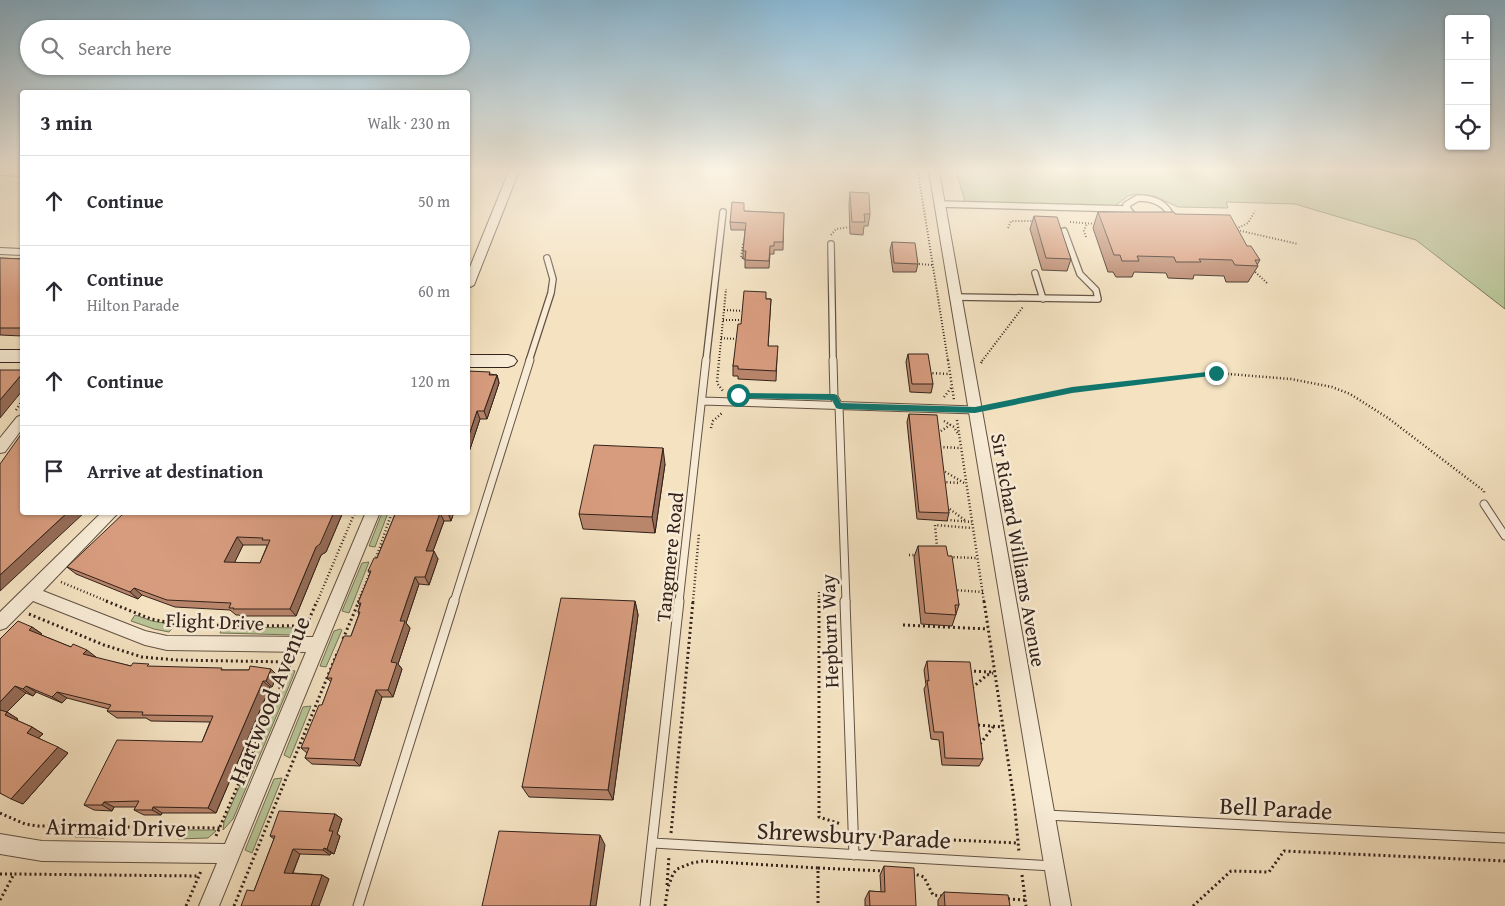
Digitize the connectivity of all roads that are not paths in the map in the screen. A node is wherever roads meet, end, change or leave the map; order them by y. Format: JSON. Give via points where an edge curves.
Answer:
{"nodes":[{"id":1,"x":497,"y":213,"type":"edge"},
{"id":2,"x":723,"y":213,"type":"edge"},
{"id":3,"x":941,"y":213,"type":"edge"},
{"id":4,"x":1130,"y":213,"type":"edge"},
{"id":5,"x":1168,"y":213,"type":"edge"},
{"id":6,"x":1064,"y":231,"type":"edge"},
{"id":7,"x":831,"y":244,"type":"road end"},
{"id":8,"x":0,"y":251,"type":"edge"},
{"id":9,"x":20,"y":252,"type":"edge"},
{"id":10,"x":547,"y":258,"type":"dead end"},
{"id":11,"x":1035,"y":273,"type":"dead end"},
{"id":12,"x":470,"y":280,"type":"edge"},
{"id":13,"x":955,"y":296,"type":"junction"},
{"id":14,"x":1043,"y":299,"type":"junction"},
{"id":15,"x":0,"y":356,"type":"edge"},
{"id":16,"x":20,"y":356,"type":"edge"},
{"id":17,"x":470,"y":361,"type":"edge"},
{"id":18,"x":508,"y":361,"type":"dead end"},
{"id":19,"x":703,"y":401,"type":"junction"},
{"id":20,"x":839,"y":406,"type":"junction"},
{"id":21,"x":975,"y":410,"type":"junction"},
{"id":22,"x":20,"y":423,"type":"edge"},
{"id":23,"x":0,"y":448,"type":"edge"},
{"id":24,"x":1484,"y":504,"type":"road end"},
{"id":25,"x":109,"y":515,"type":"edge"},
{"id":26,"x":371,"y":515,"type":"edge"},
{"id":27,"x":1505,"y":536,"type":"edge"},
{"id":28,"x":30,"y":593,"type":"junction"},
{"id":29,"x":0,"y":623,"type":"edge"},
{"id":30,"x":318,"y":644,"type":"junction"},
{"id":31,"x":1045,"y":815,"type":"junction"},
{"id":32,"x":1505,"y":838,"type":"edge"},
{"id":33,"x":653,"y":843,"type":"junction"},
{"id":34,"x":2,"y":848,"type":"edge"},
{"id":35,"x":231,"y":854,"type":"junction"},
{"id":36,"x":854,"y":855,"type":"junction"},
{"id":37,"x":1054,"y":866,"type":"junction"},
{"id":38,"x":209,"y":906,"type":"edge"},
{"id":39,"x":358,"y":906,"type":"edge"},
{"id":40,"x":645,"y":906,"type":"edge"},
{"id":41,"x":1061,"y":906,"type":"edge"}],
"edges":[{"from":1,"to":12,"type":"street"},
{"from":2,"to":19,"type":"lane","name":"Tangmere Road"},
{"from":3,"to":13,"type":"street","name":"Sir Richard Williams Avenue"},
{"from":4,"to":5,"type":"lane","via":[[1147,222],[1161,221]]},
{"from":6,"to":14,"type":"lane","via":[[1080,274],[1096,290],[1098,299]]},
{"from":7,"to":20,"type":"lane","name":"Hepburn Way","via":[[834,397]]},
{"from":8,"to":9,"type":"street"},
{"from":10,"to":39,"type":"lane","via":[[553,279],[551,294]]},
{"from":11,"to":14,"type":"lane"},
{"from":13,"to":14,"type":"lane"},
{"from":13,"to":21,"type":"street","name":"Sir Richard Williams Avenue"},
{"from":15,"to":16,"type":"street"},
{"from":17,"to":18,"type":"street"},
{"from":19,"to":20,"type":"lane"},
{"from":19,"to":33,"type":"lane","name":"Tangmere Road"},
{"from":20,"to":21,"type":"lane"},
{"from":20,"to":36,"type":"lane","name":"Hepburn Way"},
{"from":21,"to":31,"type":"street","name":"Sir Richard Williams Avenue"},
{"from":22,"to":23,"type":"street"},
{"from":24,"to":27,"type":"lane"},
{"from":25,"to":28,"type":"street"},
{"from":26,"to":30,"type":"street","name":"Hartwood Avenue"},
{"from":28,"to":29,"type":"street"},
{"from":28,"to":30,"type":"street","name":"Flight Drive","via":[[145,638],[167,643]]},
{"from":30,"to":35,"type":"street","name":"Hartwood Avenue"},
{"from":31,"to":32,"type":"lane","name":"Bell Parade"},
{"from":31,"to":37,"type":"street","name":"Sir Richard Williams Avenue"},
{"from":33,"to":36,"type":"lane","name":"Shrewsbury Parade"},
{"from":33,"to":40,"type":"lane","name":"Tangmere Road"},
{"from":34,"to":35,"type":"street","name":"Airmaid Drive"},
{"from":35,"to":38,"type":"street","name":"Hartwood Avenue"},
{"from":36,"to":37,"type":"lane","name":"Shrewsbury Parade"},
{"from":37,"to":41,"type":"street","name":"Sir Richard Williams Avenue"}]}
